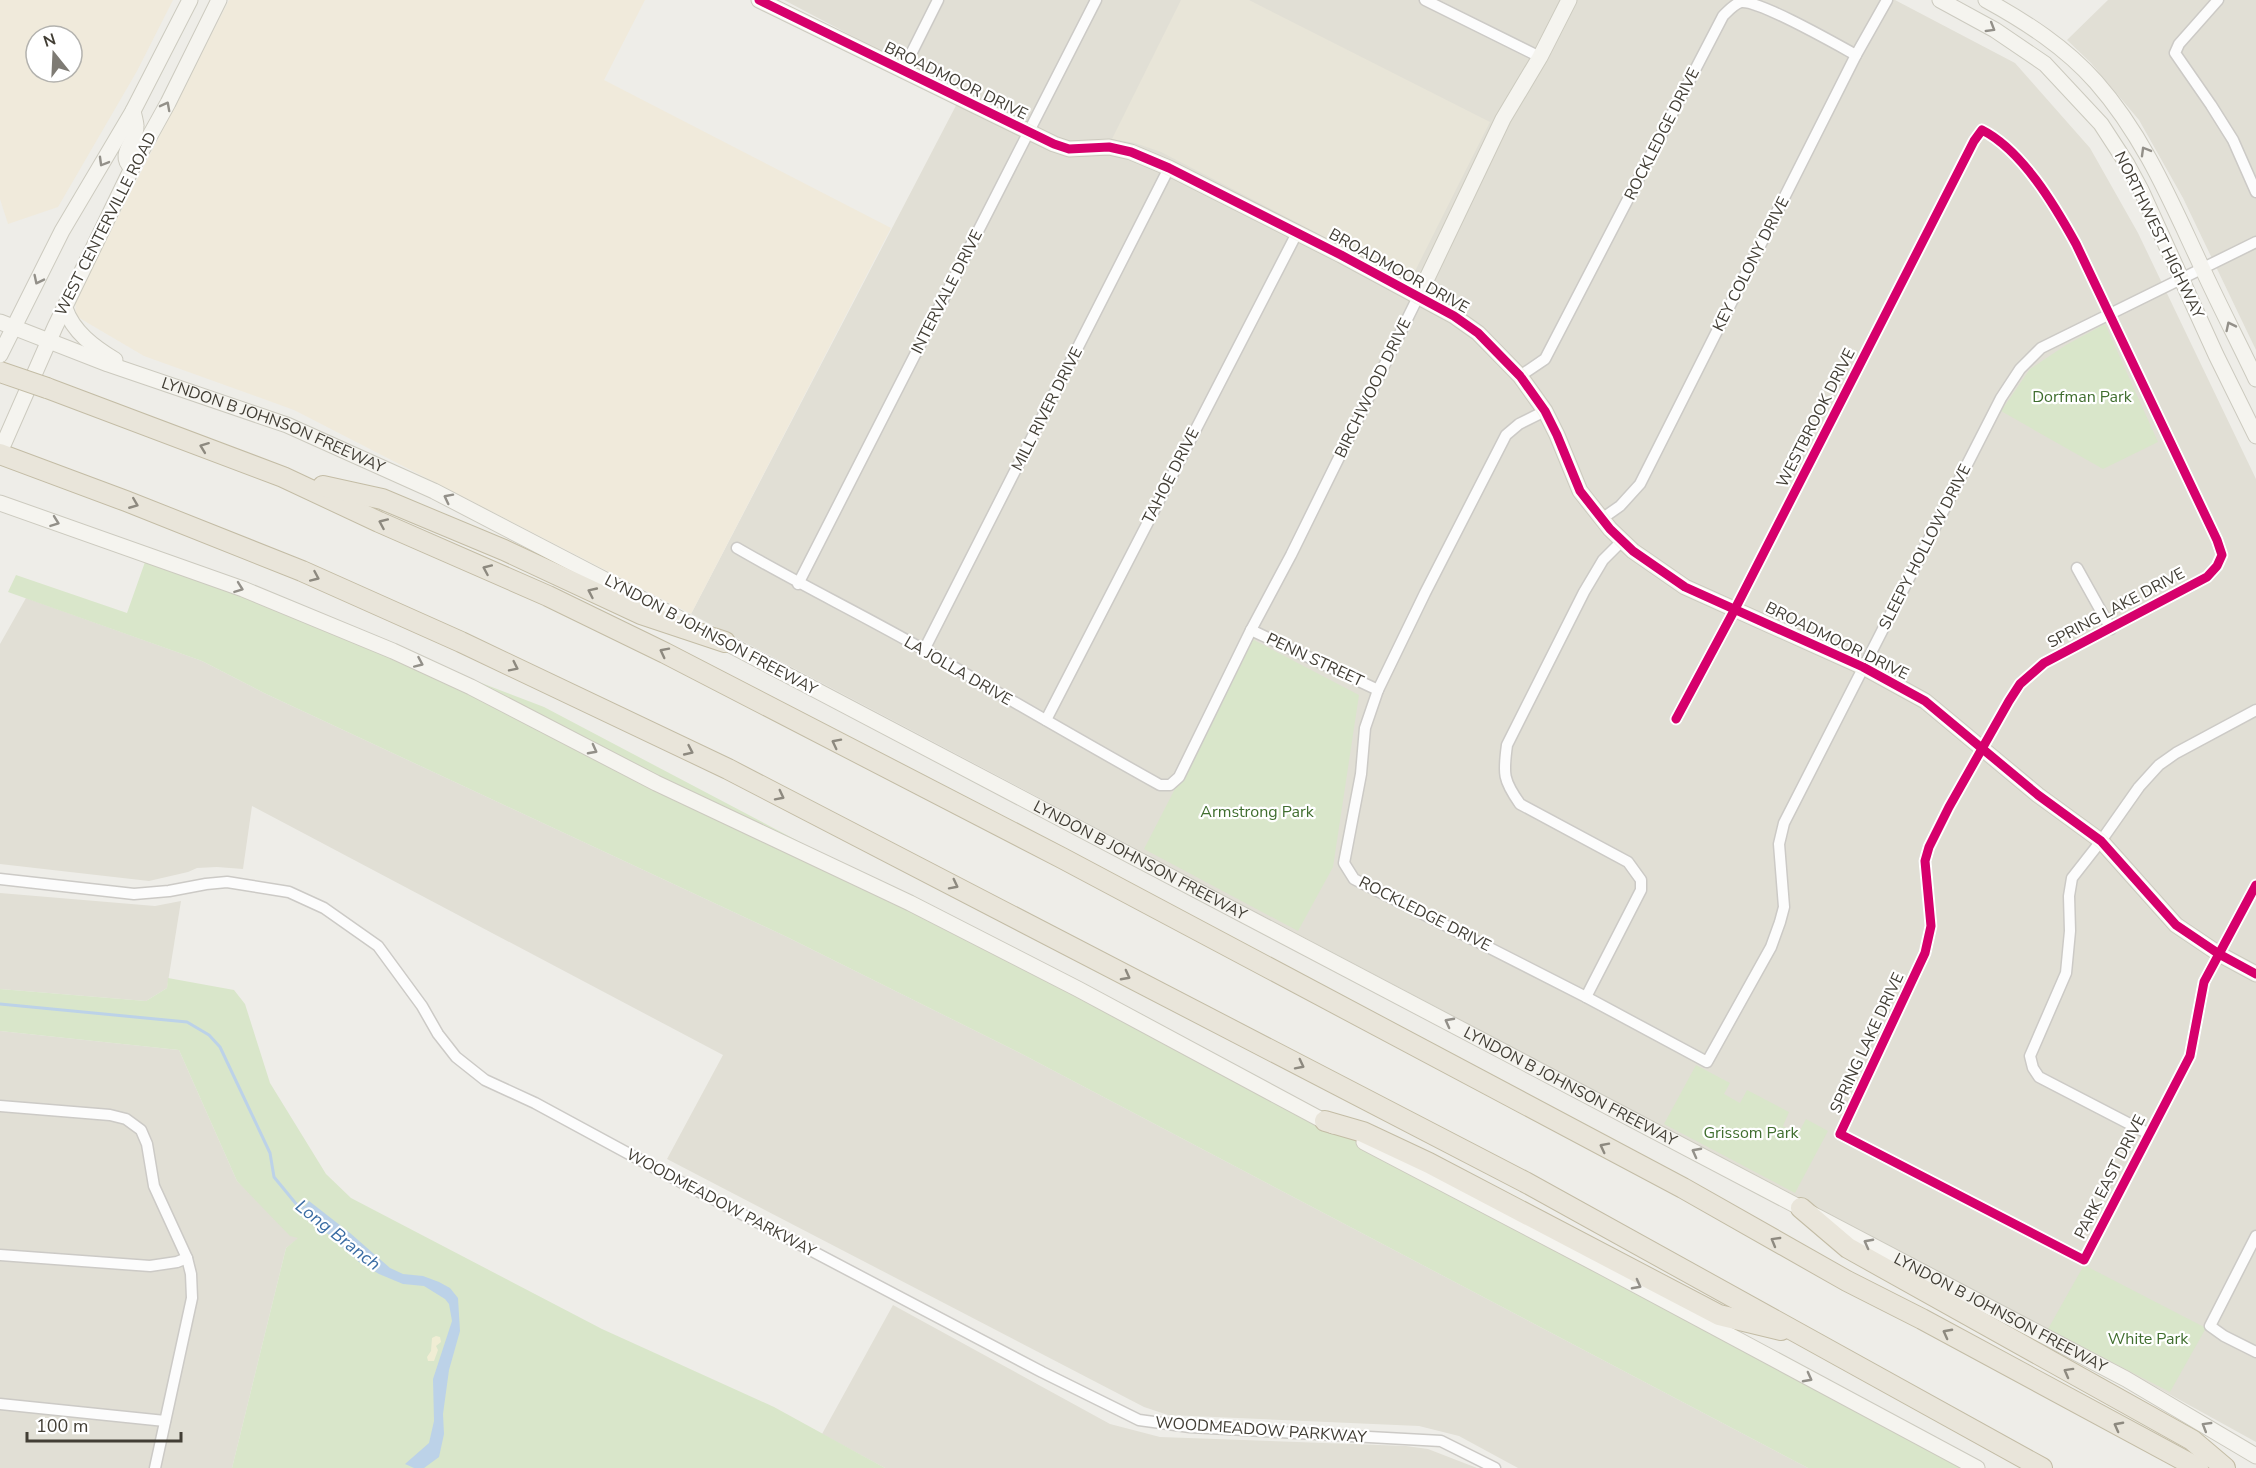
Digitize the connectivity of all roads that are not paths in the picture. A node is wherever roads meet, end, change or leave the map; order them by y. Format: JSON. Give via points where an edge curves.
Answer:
{"nodes":[{"id":1,"x":190,"y":0,"type":"edge"},
{"id":2,"x":219,"y":0,"type":"edge"},
{"id":3,"x":759,"y":0,"type":"edge"},
{"id":4,"x":938,"y":0,"type":"edge"},
{"id":5,"x":1096,"y":0,"type":"edge"},
{"id":6,"x":1425,"y":0,"type":"edge"},
{"id":7,"x":1569,"y":0,"type":"edge"},
{"id":8,"x":1887,"y":0,"type":"edge"},
{"id":9,"x":1940,"y":0,"type":"edge"},
{"id":10,"x":1986,"y":0,"type":"edge"},
{"id":11,"x":2218,"y":0,"type":"edge"},
{"id":12,"x":778,"y":4,"type":"edge"},
{"id":13,"x":1856,"y":55,"type":"junction"},
{"id":14,"x":1540,"y":57,"type":"junction"},
{"id":15,"x":902,"y":72,"type":"junction"},
{"id":16,"x":133,"y":111,"type":"junction"},
{"id":17,"x":1982,"y":130,"type":"joint"},
{"id":18,"x":1028,"y":133,"type":"junction"},
{"id":19,"x":132,"y":168,"type":"junction"},
{"id":20,"x":1169,"y":168,"type":"junction"},
{"id":21,"x":2256,"y":192,"type":"edge"},
{"id":22,"x":1297,"y":233,"type":"junction"},
{"id":23,"x":2256,"y":242,"type":"edge"},
{"id":24,"x":2202,"y":269,"type":"junction"},
{"id":25,"x":2182,"y":279,"type":"junction"},
{"id":26,"x":1418,"y":297,"type":"junction"},
{"id":27,"x":65,"y":308,"type":"junction"},
{"id":28,"x":2108,"y":314,"type":"junction"},
{"id":29,"x":0,"y":322,"type":"edge"},
{"id":30,"x":14,"y":328,"type":"junction"},
{"id":31,"x":48,"y":341,"type":"junction"},
{"id":32,"x":0,"y":355,"type":"edge"},
{"id":33,"x":129,"y":370,"type":"junction"},
{"id":34,"x":0,"y":372,"type":"edge"},
{"id":35,"x":1520,"y":376,"type":"junction"},
{"id":36,"x":2256,"y":378,"type":"edge"},
{"id":37,"x":1545,"y":411,"type":"junction"},
{"id":38,"x":2256,"y":436,"type":"edge"},
{"id":39,"x":0,"y":453,"type":"edge"},
{"id":40,"x":283,"y":477,"type":"junction"},
{"id":41,"x":0,"y":503,"type":"edge"},
{"id":42,"x":1603,"y":518,"type":"junction"},
{"id":43,"x":1623,"y":540,"type":"junction"},
{"id":44,"x":737,"y":548,"type":"dead end"},
{"id":45,"x":2077,"y":568,"type":"dead end"},
{"id":46,"x":798,"y":584,"type":"junction"},
{"id":47,"x":1735,"y":609,"type":"junction"},
{"id":48,"x":2111,"y":629,"type":"junction"},
{"id":49,"x":1251,"y":630,"type":"junction"},
{"id":50,"x":725,"y":642,"type":"junction"},
{"id":51,"x":924,"y":650,"type":"junction"},
{"id":52,"x":1863,"y":667,"type":"junction"},
{"id":53,"x":1378,"y":690,"type":"junction"},
{"id":54,"x":2256,"y":710,"type":"edge"},
{"id":55,"x":1676,"y":719,"type":"dead end"},
{"id":56,"x":1046,"y":720,"type":"junction"},
{"id":57,"x":1982,"y":748,"type":"junction"},
{"id":58,"x":1179,"y":777,"type":"joint"},
{"id":59,"x":2101,"y":842,"type":"junction"},
{"id":60,"x":0,"y":879,"type":"edge"},
{"id":61,"x":2256,"y":885,"type":"edge"},
{"id":62,"x":2219,"y":954,"type":"junction"},
{"id":63,"x":2256,"y":974,"type":"edge"},
{"id":64,"x":1586,"y":997,"type":"junction"},
{"id":65,"x":1707,"y":1062,"type":"joint"},
{"id":66,"x":0,"y":1106,"type":"edge"},
{"id":67,"x":1325,"y":1122,"type":"junction"},
{"id":68,"x":1840,"y":1134,"type":"joint"},
{"id":69,"x":2149,"y":1134,"type":"junction"},
{"id":70,"x":1801,"y":1208,"type":"junction"},
{"id":71,"x":2256,"y":1236,"type":"edge"},
{"id":72,"x":0,"y":1255,"type":"edge"},
{"id":73,"x":187,"y":1258,"type":"junction"},
{"id":74,"x":1804,"y":1335,"type":"junction"},
{"id":75,"x":2256,"y":1352,"type":"edge"},
{"id":76,"x":0,"y":1404,"type":"edge"},
{"id":77,"x":165,"y":1421,"type":"junction"},
{"id":78,"x":2256,"y":1456,"type":"edge"},
{"id":79,"x":155,"y":1468,"type":"edge"},
{"id":80,"x":1495,"y":1468,"type":"edge"},
{"id":81,"x":1977,"y":1468,"type":"edge"},
{"id":82,"x":2042,"y":1468,"type":"edge"},
{"id":83,"x":2198,"y":1468,"type":"edge"},
{"id":84,"x":2225,"y":1468,"type":"edge"}],
"edges":[{"from":1,"to":16,"type":"main road","name":"WEST CENTERVILLE ROAD"},
{"from":19,"to":2,"type":"main road","name":"WEST CENTERVILLE ROAD","one_way":true},
{"from":3,"to":12,"type":"main road","name":"BROADMOOR DRIVE"},
{"from":4,"to":15,"type":"street"},
{"from":5,"to":18,"type":"street","name":"INTERVALE DRIVE"},
{"from":6,"to":14,"type":"street"},
{"from":7,"to":14,"type":"main road","name":"BIRCHWOOD DRIVE"},
{"from":8,"to":13,"type":"street","name":"KEY COLONY DRIVE"},
{"from":9,"to":25,"type":"main road","name":"NORTHWEST HIGHWAY","one_way":true,"via":[[1995,30],[2045,64],[2083,103],[2127,164]]},
{"from":24,"to":10,"type":"main road","name":"NORTHWEST HIGHWAY","one_way":true,"via":[[2145,149],[2118,108],[2062,49]]},
{"from":11,"to":21,"type":"street","via":[[2175,53],[2233,140]]},
{"from":12,"to":15,"type":"main road","name":"BROADMOOR DRIVE"},
{"from":13,"to":35,"type":"street","name":"ROCKLEDGE DRIVE","via":[[1758,3],[1742,2],[1732,7],[1723,16],[1545,359]]},
{"from":13,"to":42,"type":"street","name":"KEY COLONY DRIVE","via":[[1641,484]]},
{"from":14,"to":26,"type":"main road","name":"BIRCHWOOD DRIVE","via":[[1503,119]]},
{"from":15,"to":18,"type":"main road","name":"BROADMOOR DRIVE"},
{"from":16,"to":19,"type":"main road","via":[[137,129],[126,156]]},
{"from":16,"to":30,"type":"main road","name":"WEST CENTERVILLE ROAD","one_way":true,"via":[[62,231]]},
{"from":17,"to":28,"type":"street","name":"SPRING LAKE DRIVE","via":[[2010,151],[2042,188],[2076,244]]},
{"from":17,"to":47,"type":"street","name":"WESTBROOK DRIVE"},
{"from":18,"to":20,"type":"main road","name":"BROADMOOR DRIVE","via":[[1069,149],[1109,147],[1131,152]]},
{"from":18,"to":46,"type":"street","name":"INTERVALE DRIVE"},
{"from":19,"to":27,"type":"main road","name":"WEST CENTERVILLE ROAD"},
{"from":20,"to":22,"type":"main road","name":"BROADMOOR DRIVE"},
{"from":20,"to":51,"type":"street","name":"MILL RIVER DRIVE"},
{"from":22,"to":26,"type":"main road","name":"BROADMOOR DRIVE"},
{"from":22,"to":56,"type":"street","name":"TAHOE DRIVE"},
{"from":23,"to":24,"type":"street","name":"SLEEPY HOLLOW DRIVE"},
{"from":24,"to":25,"type":"street","name":"SLEEPY HOLLOW DRIVE"},
{"from":36,"to":24,"type":"main road","name":"NORTHWEST HIGHWAY","one_way":true},
{"from":25,"to":28,"type":"street","name":"SLEEPY HOLLOW DRIVE"},
{"from":25,"to":38,"type":"main road","name":"NORTHWEST HIGHWAY"},
{"from":26,"to":35,"type":"main road","name":"BROADMOOR DRIVE","via":[[1478,333]]},
{"from":26,"to":49,"type":"street","name":"BIRCHWOOD DRIVE"},
{"from":27,"to":31,"type":"main road","name":"WEST CENTERVILLE ROAD"},
{"from":27,"to":33,"type":"main road","via":[[81,334]]},
{"from":28,"to":48,"type":"street","name":"SPRING LAKE DRIVE","via":[[2222,555],[2207,577]]},
{"from":28,"to":52,"type":"street","name":"SLEEPY HOLLOW DRIVE","via":[[2041,348],[2020,369],[2001,398]]},
{"from":29,"to":30,"type":"main road","name":"LYNDON B JOHNSON FREEWAY"},
{"from":30,"to":31,"type":"main road","name":"LYNDON B JOHNSON FREEWAY"},
{"from":30,"to":32,"type":"main road","name":"WEST CENTERVILLE ROAD"},
{"from":31,"to":33,"type":"main road","name":"LYNDON B JOHNSON FREEWAY"},
{"from":31,"to":39,"type":"main road","name":"WEST CENTERVILLE ROAD"},
{"from":50,"to":33,"type":"main road","name":"LYNDON B JOHNSON FREEWAY","one_way":true,"via":[[434,491],[287,425]]},
{"from":40,"to":34,"type":"highway","one_way":true,"bridge":true},
{"from":35,"to":37,"type":"main road","name":"BROADMOOR DRIVE"},
{"from":37,"to":42,"type":"main road","name":"BROADMOOR DRIVE","via":[[1580,491]]},
{"from":37,"to":53,"type":"street","name":"ROCKLEDGE DRIVE","via":[[1506,435]]},
{"from":39,"to":74,"type":"highway","one_way":true,"via":[[302,571],[728,769],[1526,1182]]},
{"from":50,"to":40,"type":"highway","one_way":true,"via":[[641,614],[382,499]]},
{"from":83,"to":40,"type":"highway","one_way":true,"via":[[1847,1281],[1683,1188],[1062,858],[665,653]]},
{"from":41,"to":67,"type":"main road","one_way":true,"via":[[243,589],[471,687],[656,783],[910,903]]},
{"from":42,"to":43,"type":"main road","name":"BROADMOOR DRIVE"},
{"from":43,"to":47,"type":"main road","name":"BROADMOOR DRIVE","via":[[1669,577]]},
{"from":43,"to":64,"type":"street","via":[[1603,560],[1584,592],[1507,745],[1503,770],[1508,787],[1520,804],[1628,862],[1641,880],[1641,890]]},
{"from":44,"to":46,"type":"street","name":"LA JOLLA DRIVE"},
{"from":45,"to":48,"type":"street"},
{"from":46,"to":51,"type":"street","name":"LA JOLLA DRIVE"},
{"from":47,"to":52,"type":"main road","name":"BROADMOOR DRIVE"},
{"from":47,"to":55,"type":"street","name":"WESTBROOK DRIVE"},
{"from":48,"to":57,"type":"street","name":"SPRING LAKE DRIVE","via":[[2044,663],[2028,676]]},
{"from":49,"to":53,"type":"street","name":"PENN STREET"},
{"from":49,"to":58,"type":"street","name":"BIRCHWOOD DRIVE"},
{"from":70,"to":50,"type":"main road","name":"LYNDON B JOHNSON FREEWAY","one_way":true},
{"from":51,"to":56,"type":"street","name":"LA JOLLA DRIVE"},
{"from":52,"to":57,"type":"main road","name":"BROADMOOR DRIVE","via":[[1925,701]]},
{"from":52,"to":65,"type":"street","name":"SLEEPY HOLLOW DRIVE","via":[[1784,823],[1779,844],[1784,907],[1771,947]]},
{"from":53,"to":64,"type":"street","name":"ROCKLEDGE DRIVE","via":[[1365,728],[1361,774],[1344,863],[1354,879]]},
{"from":54,"to":59,"type":"street","via":[[2158,765]]},
{"from":56,"to":58,"type":"street","name":"LA JOLLA DRIVE","via":[[1160,784],[1170,784]]},
{"from":57,"to":59,"type":"main road","name":"BROADMOOR DRIVE"},
{"from":57,"to":68,"type":"street","name":"SPRING LAKE DRIVE","via":[[1925,861],[1931,926],[1925,953]]},
{"from":59,"to":62,"type":"main road","name":"BROADMOOR DRIVE","via":[[2176,925]]},
{"from":59,"to":69,"type":"street","via":[[2072,878],[2066,973],[2030,1056],[2039,1077]]},
{"from":60,"to":80,"type":"street","name":"WOODMEADOW PARKWAY","via":[[134,894],[227,882],[289,892],[324,908],[378,946],[456,1057],[485,1080],[536,1103],[1139,1420],[1190,1428],[1441,1441]]},
{"from":61,"to":62,"type":"street","name":"PARK EAST DRIVE"},
{"from":62,"to":63,"type":"main road","name":"BROADMOOR DRIVE"},
{"from":62,"to":69,"type":"street","name":"PARK EAST DRIVE","via":[[2205,982],[2190,1056]]},
{"from":64,"to":65,"type":"street","name":"ROCKLEDGE DRIVE"},
{"from":66,"to":73,"type":"street","via":[[110,1115],[134,1124],[147,1144],[154,1186]]},
{"from":67,"to":74,"type":"highway","via":[[1363,1132],[1430,1163],[1719,1315]]},
{"from":67,"to":81,"type":"main road","one_way":true},
{"from":68,"to":69,"type":"street","name":"PARK EAST DRIVE","via":[[2084,1260]]},
{"from":78,"to":70,"type":"main road","name":"LYNDON B JOHNSON FREEWAY","one_way":true,"via":[[2126,1378]]},
{"from":84,"to":70,"type":"highway","one_way":true,"via":[[2192,1440],[1848,1248]]},
{"from":71,"to":75,"type":"street","via":[[2210,1326]]},
{"from":72,"to":73,"type":"street","via":[[150,1266]]},
{"from":73,"to":77,"type":"street","via":[[192,1298]]},
{"from":74,"to":82,"type":"highway"},
{"from":76,"to":77,"type":"street"},
{"from":77,"to":79,"type":"street"}]}
